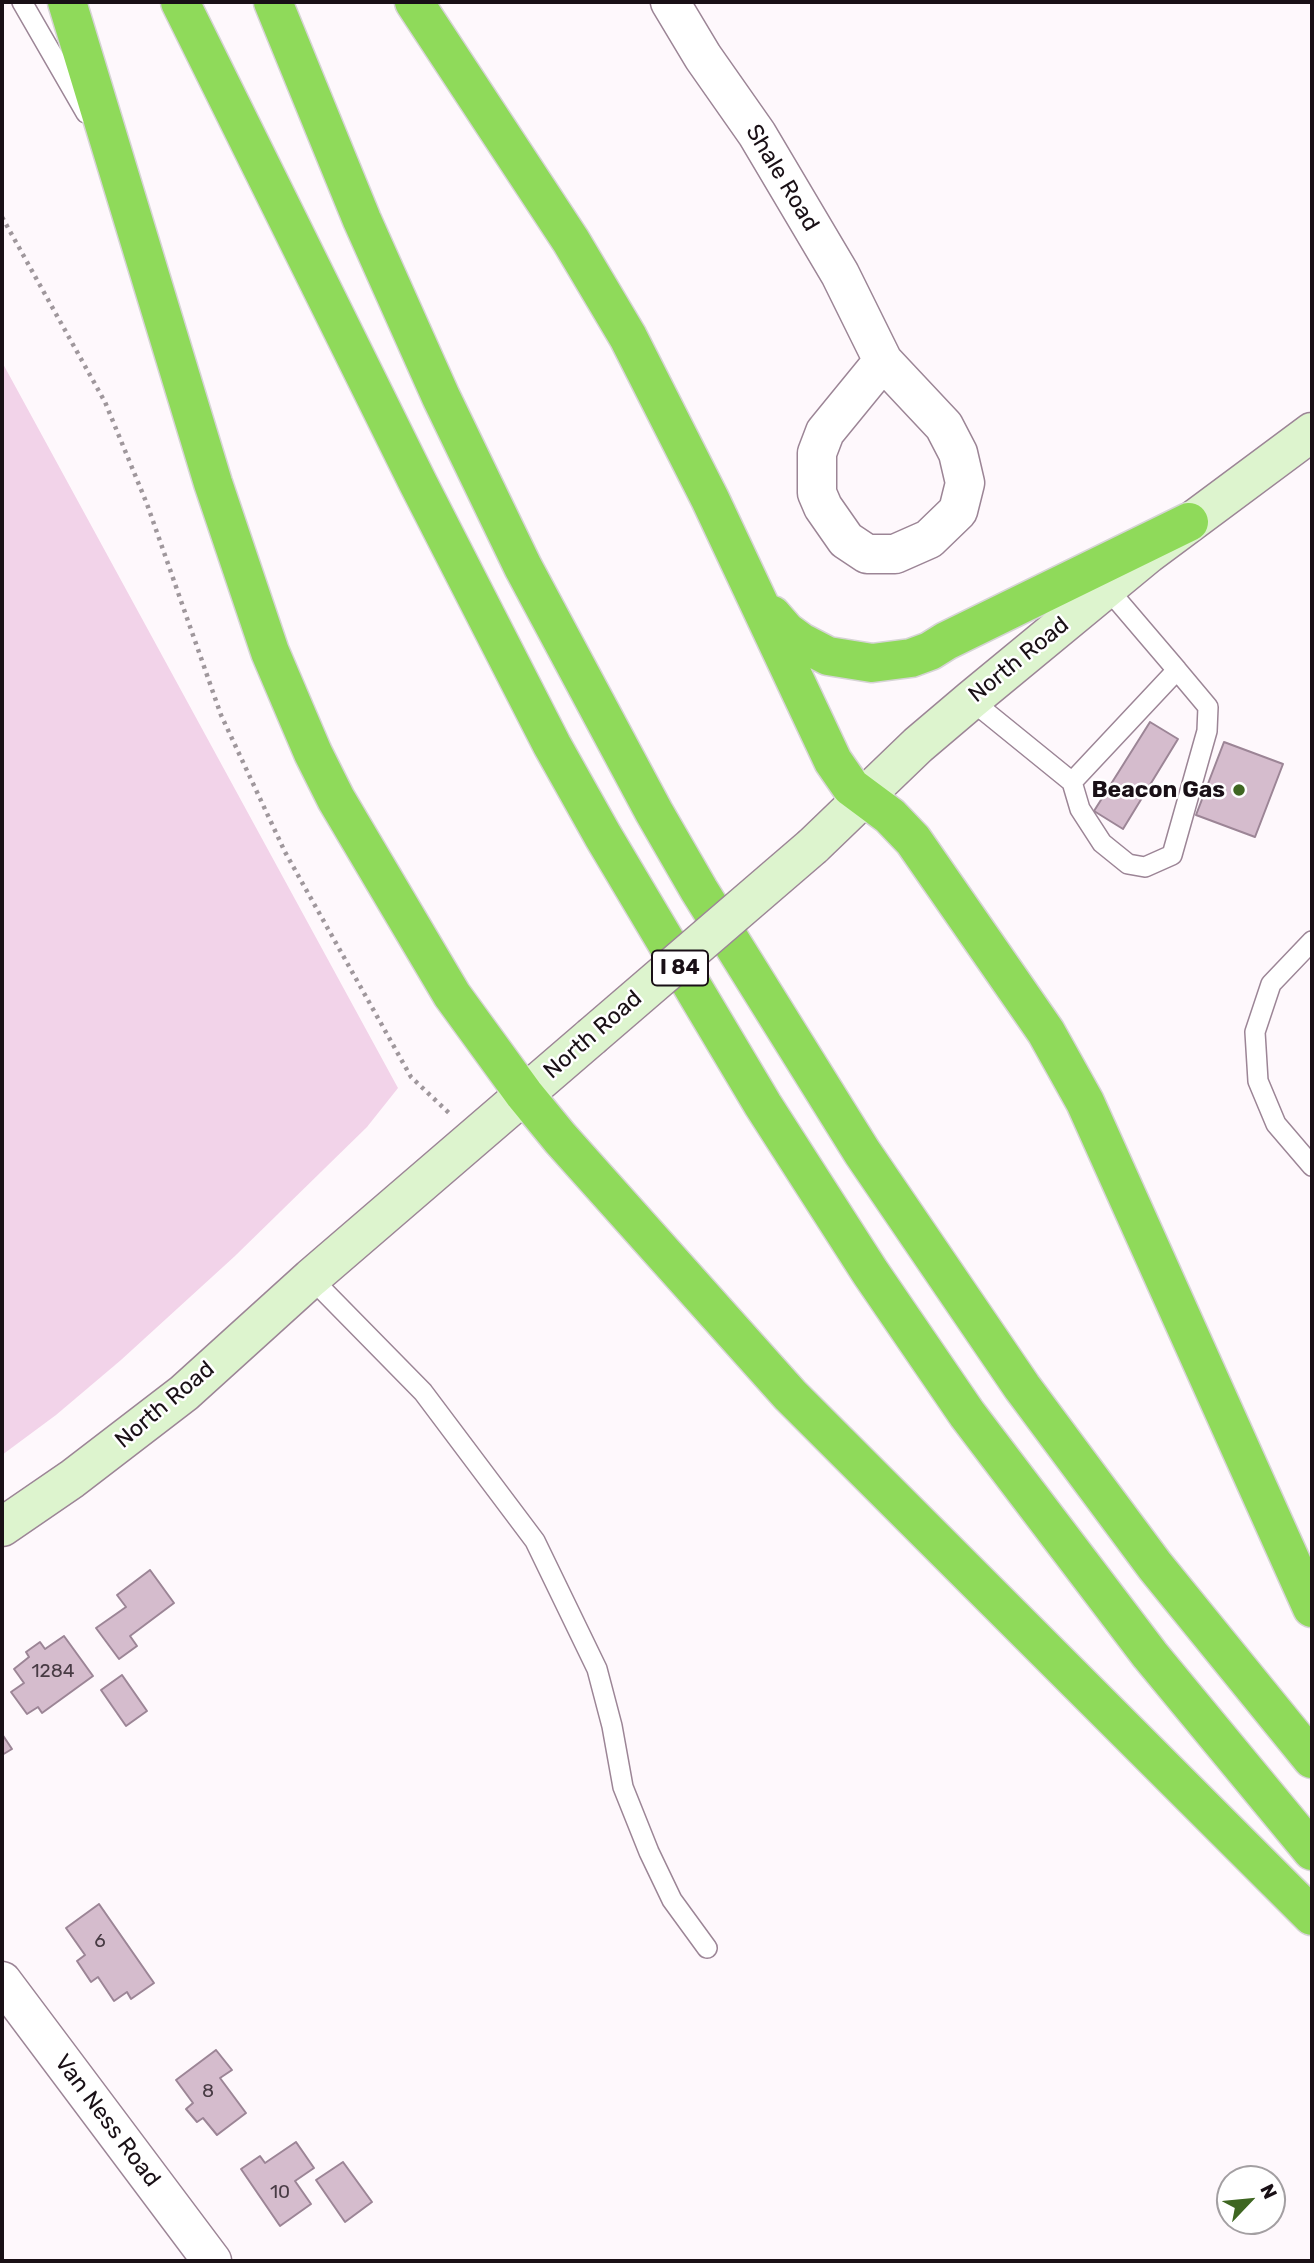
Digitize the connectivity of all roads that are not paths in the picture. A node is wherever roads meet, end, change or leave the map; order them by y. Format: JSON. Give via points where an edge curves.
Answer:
{"nodes":[{"id":1,"x":22,"y":2,"type":"edge"},
{"id":2,"x":67,"y":2,"type":"edge"},
{"id":3,"x":180,"y":2,"type":"edge"},
{"id":4,"x":273,"y":2,"type":"edge"},
{"id":5,"x":414,"y":2,"type":"edge"},
{"id":6,"x":670,"y":2,"type":"edge"},
{"id":7,"x":117,"y":166,"type":"junction"},
{"id":8,"x":883,"y":361,"type":"junction"},
{"id":9,"x":1312,"y":432,"type":"edge"},
{"id":10,"x":1189,"y":522,"type":"junction"},
{"id":11,"x":1107,"y":588,"type":"junction"},
{"id":12,"x":756,"y":594,"type":"junction"},
{"id":13,"x":1177,"y":670,"type":"junction"},
{"id":14,"x":971,"y":700,"type":"junction"},
{"id":15,"x":1072,"y":782,"type":"junction"},
{"id":16,"x":863,"y":798,"type":"junction"},
{"id":17,"x":1312,"y":941,"type":"edge"},
{"id":18,"x":524,"y":1094,"type":"junction"},
{"id":19,"x":1312,"y":1166,"type":"edge"},
{"id":20,"x":311,"y":1278,"type":"junction"},
{"id":21,"x":2,"y":1527,"type":"edge"},
{"id":22,"x":1312,"y":1608,"type":"edge"},
{"id":23,"x":1312,"y":1759,"type":"edge"},
{"id":24,"x":1312,"y":1851,"type":"edge"},
{"id":25,"x":1312,"y":1916,"type":"edge"},
{"id":26,"x":707,"y":1948,"type":"dead end"},
{"id":27,"x":2,"y":1981,"type":"edge"},
{"id":28,"x":212,"y":2261,"type":"edge"}],
"edges":[{"from":1,"to":7,"type":"lane"},
{"from":2,"to":7,"type":"highway"},
{"from":3,"to":24,"type":"highway","number":"I 84","via":[[541,723],[757,1095],[870,1272],[975,1424],[1150,1655]]},
{"from":4,"to":23,"type":"highway","number":"I 84","via":[[441,397],[529,579],[699,891],[855,1141],[1014,1376],[1155,1566]]},
{"from":5,"to":12,"type":"highway","via":[[600,288],[661,398]]},
{"from":6,"to":8,"type":"street","name":"Shale Road","via":[[757,134],[840,274]]},
{"from":7,"to":18,"type":"highway","via":[[231,540],[270,652],[313,753],[452,995]]},
{"from":8,"to":8,"type":"street","name":"Shale Road","via":[[944,426],[958,453],[965,483],[958,511],[929,539],[895,554],[866,554],[846,540],[823,507],[817,492],[817,453],[825,432]]},
{"from":9,"to":10,"type":"main road","name":"North Road"},
{"from":10,"to":11,"type":"main road","name":"North Road"},
{"from":10,"to":12,"type":"highway","via":[[930,651],[893,662],[850,660],[813,650],[786,631]]},
{"from":11,"to":13,"type":"lane"},
{"from":11,"to":14,"type":"main road","name":"North Road"},
{"from":12,"to":16,"type":"highway","via":[[833,761]]},
{"from":13,"to":15,"type":"lane"},
{"from":13,"to":15,"type":"lane","via":[[1208,707],[1207,730],[1172,855],[1145,867],[1128,864],[1102,843],[1080,809]]},
{"from":14,"to":15,"type":"lane"},
{"from":14,"to":16,"type":"main road","name":"North Road"},
{"from":16,"to":18,"type":"main road","name":"North Road","bridge":true},
{"from":16,"to":22,"type":"highway","via":[[913,839],[1046,1032],[1085,1102]]},
{"from":17,"to":19,"type":"lane","via":[[1271,984],[1255,1032],[1258,1082],[1276,1124]]},
{"from":18,"to":20,"type":"main road","name":"North Road"},
{"from":18,"to":25,"type":"highway","via":[[790,1395]]},
{"from":20,"to":21,"type":"main road","name":"North Road","via":[[184,1393]]},
{"from":20,"to":26,"type":"lane","via":[[423,1392],[536,1541],[597,1669],[623,1787],[649,1852],[672,1900]]},
{"from":27,"to":28,"type":"street","name":"Van Ness Road"}]}
